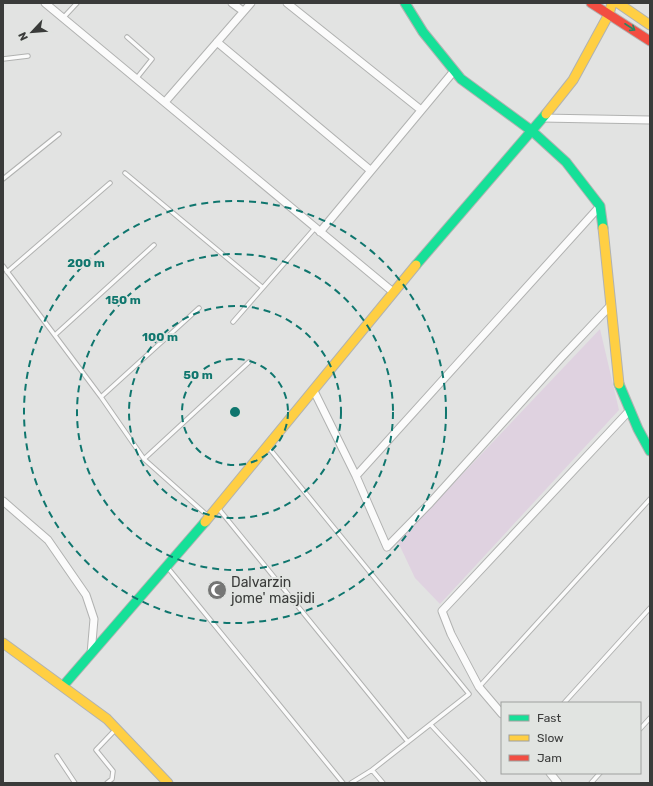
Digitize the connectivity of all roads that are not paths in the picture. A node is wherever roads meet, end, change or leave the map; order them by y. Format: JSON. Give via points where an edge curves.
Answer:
{"nodes":[{"id":1,"x":45,"y":3,"type":"edge"},
{"id":2,"x":77,"y":3,"type":"edge"},
{"id":3,"x":232,"y":3,"type":"edge"},
{"id":4,"x":251,"y":3,"type":"edge"},
{"id":5,"x":287,"y":3,"type":"edge"},
{"id":6,"x":405,"y":3,"type":"edge"},
{"id":7,"x":591,"y":3,"type":"edge"},
{"id":8,"x":612,"y":3,"type":"edge"},
{"id":9,"x":618,"y":3,"type":"edge"},
{"id":10,"x":243,"y":12,"type":"junction"},
{"id":11,"x":609,"y":14,"type":"junction"},
{"id":12,"x":63,"y":18,"type":"junction"},
{"id":13,"x":650,"y":24,"type":"edge"},
{"id":14,"x":127,"y":37,"type":"dead end"},
{"id":15,"x":650,"y":40,"type":"edge"},
{"id":16,"x":217,"y":42,"type":"junction"},
{"id":17,"x":28,"y":56,"type":"dead end"},
{"id":18,"x":3,"y":58,"type":"edge"},
{"id":19,"x":454,"y":71,"type":"junction"},
{"id":20,"x":136,"y":78,"type":"junction"},
{"id":21,"x":165,"y":102,"type":"junction"},
{"id":22,"x":421,"y":110,"type":"junction"},
{"id":23,"x":542,"y":118,"type":"junction"},
{"id":24,"x":650,"y":120,"type":"edge"},
{"id":25,"x":532,"y":130,"type":"junction"},
{"id":26,"x":59,"y":134,"type":"dead end"},
{"id":27,"x":370,"y":170,"type":"junction"},
{"id":28,"x":125,"y":173,"type":"dead end"},
{"id":29,"x":3,"y":179,"type":"edge"},
{"id":30,"x":110,"y":183,"type":"dead end"},
{"id":31,"x":600,"y":206,"type":"junction"},
{"id":32,"x":318,"y":230,"type":"junction"},
{"id":33,"x":154,"y":245,"type":"dead end"},
{"id":34,"x":3,"y":266,"type":"edge"},
{"id":35,"x":7,"y":272,"type":"junction"},
{"id":36,"x":262,"y":287,"type":"junction"},
{"id":37,"x":393,"y":292,"type":"junction"},
{"id":38,"x":610,"y":306,"type":"junction"},
{"id":39,"x":200,"y":308,"type":"dead end"},
{"id":40,"x":233,"y":322,"type":"dead end"},
{"id":41,"x":55,"y":335,"type":"junction"},
{"id":42,"x":249,"y":362,"type":"dead end"},
{"id":43,"x":314,"y":391,"type":"junction"},
{"id":44,"x":101,"y":397,"type":"junction"},
{"id":45,"x":630,"y":410,"type":"junction"},
{"id":46,"x":268,"y":447,"type":"junction"},
{"id":47,"x":650,"y":451,"type":"edge"},
{"id":48,"x":144,"y":458,"type":"junction"},
{"id":49,"x":356,"y":476,"type":"junction"},
{"id":50,"x":650,"y":499,"type":"edge"},
{"id":51,"x":3,"y":501,"type":"edge"},
{"id":52,"x":218,"y":507,"type":"junction"},
{"id":53,"x":209,"y":517,"type":"junction"},
{"id":54,"x":168,"y":567,"type":"junction"},
{"id":55,"x":650,"y":608,"type":"edge"},
{"id":56,"x":3,"y":643,"type":"edge"},
{"id":57,"x":91,"y":654,"type":"junction"},
{"id":58,"x":62,"y":686,"type":"junction"},
{"id":59,"x":479,"y":687,"type":"junction"},
{"id":60,"x":565,"y":702,"type":"edge"},
{"id":61,"x":501,"y":713,"type":"edge"},
{"id":62,"x":650,"y":718,"type":"edge"},
{"id":63,"x":432,"y":725,"type":"junction"},
{"id":64,"x":641,"y":728,"type":"edge"},
{"id":65,"x":116,"y":729,"type":"junction"},
{"id":66,"x":408,"y":742,"type":"junction"},
{"id":67,"x":57,"y":756,"type":"dead end"},
{"id":68,"x":372,"y":770,"type":"junction"},
{"id":69,"x":551,"y":774,"type":"edge"},
{"id":70,"x":599,"y":774,"type":"edge"},
{"id":71,"x":75,"y":783,"type":"edge"},
{"id":72,"x":107,"y":783,"type":"edge"},
{"id":73,"x":168,"y":783,"type":"edge"},
{"id":74,"x":343,"y":783,"type":"edge"},
{"id":75,"x":351,"y":783,"type":"edge"},
{"id":76,"x":383,"y":783,"type":"edge"},
{"id":77,"x":486,"y":783,"type":"edge"},
{"id":78,"x":558,"y":783,"type":"edge"},
{"id":79,"x":591,"y":783,"type":"edge"}],
"edges":[{"from":1,"to":12,"type":"street"},
{"from":2,"to":12,"type":"lane"},
{"from":3,"to":10,"type":"street"},
{"from":4,"to":10,"type":"street"},
{"from":5,"to":22,"type":"street"},
{"from":6,"to":19,"type":"street","via":[[422,32]]},
{"from":7,"to":11,"type":"street"},
{"from":8,"to":11,"type":"street"},
{"from":9,"to":13,"type":"street"},
{"from":10,"to":16,"type":"street"},
{"from":11,"to":15,"type":"street","one_way":true},
{"from":11,"to":23,"type":"street","via":[[573,80]]},
{"from":12,"to":20,"type":"street"},
{"from":14,"to":20,"type":"lane","via":[[152,59]]},
{"from":16,"to":21,"type":"street"},
{"from":16,"to":27,"type":"street"},
{"from":17,"to":18,"type":"lane"},
{"from":19,"to":22,"type":"street"},
{"from":19,"to":25,"type":"street","via":[[461,79]]},
{"from":20,"to":21,"type":"street"},
{"from":21,"to":32,"type":"street"},
{"from":22,"to":27,"type":"street"},
{"from":23,"to":24,"type":"street"},
{"from":23,"to":25,"type":"street"},
{"from":25,"to":31,"type":"street","via":[[566,162]]},
{"from":25,"to":37,"type":"street"},
{"from":26,"to":29,"type":"lane"},
{"from":27,"to":32,"type":"street"},
{"from":28,"to":36,"type":"lane"},
{"from":30,"to":35,"type":"lane"},
{"from":31,"to":38,"type":"street","via":[[609,272]]},
{"from":31,"to":49,"type":"street"},
{"from":32,"to":36,"type":"lane"},
{"from":32,"to":37,"type":"street"},
{"from":33,"to":41,"type":"lane"},
{"from":34,"to":35,"type":"lane"},
{"from":35,"to":41,"type":"lane"},
{"from":36,"to":40,"type":"lane"},
{"from":37,"to":43,"type":"street"},
{"from":38,"to":45,"type":"street","via":[[619,384]]},
{"from":38,"to":49,"type":"street","via":[[391,545],[387,546]]},
{"from":39,"to":44,"type":"lane"},
{"from":41,"to":44,"type":"lane"},
{"from":42,"to":48,"type":"lane"},
{"from":43,"to":46,"type":"street"},
{"from":43,"to":49,"type":"street"},
{"from":44,"to":48,"type":"lane"},
{"from":45,"to":47,"type":"street"},
{"from":45,"to":59,"type":"street","via":[[442,611]]},
{"from":46,"to":52,"type":"street"},
{"from":46,"to":63,"type":"lane","via":[[469,694]]},
{"from":48,"to":53,"type":"lane"},
{"from":50,"to":59,"type":"lane"},
{"from":51,"to":57,"type":"street","via":[[48,540],[86,595],[94,618]]},
{"from":52,"to":53,"type":"street"},
{"from":52,"to":66,"type":"lane"},
{"from":53,"to":54,"type":"street"},
{"from":54,"to":57,"type":"street"},
{"from":54,"to":74,"type":"lane"},
{"from":55,"to":60,"type":"lane"},
{"from":56,"to":58,"type":"street"},
{"from":57,"to":58,"type":"street"},
{"from":58,"to":65,"type":"street","via":[[107,719]]},
{"from":59,"to":61,"type":"street"},
{"from":62,"to":64,"type":"lane"},
{"from":63,"to":66,"type":"lane"},
{"from":63,"to":77,"type":"lane"},
{"from":65,"to":72,"type":"lane","via":[[96,750],[113,771],[112,779]]},
{"from":65,"to":73,"type":"street"},
{"from":66,"to":68,"type":"lane"},
{"from":67,"to":71,"type":"lane"},
{"from":68,"to":75,"type":"lane"},
{"from":68,"to":76,"type":"lane"},
{"from":69,"to":78,"type":"street"},
{"from":70,"to":79,"type":"lane"}]}
